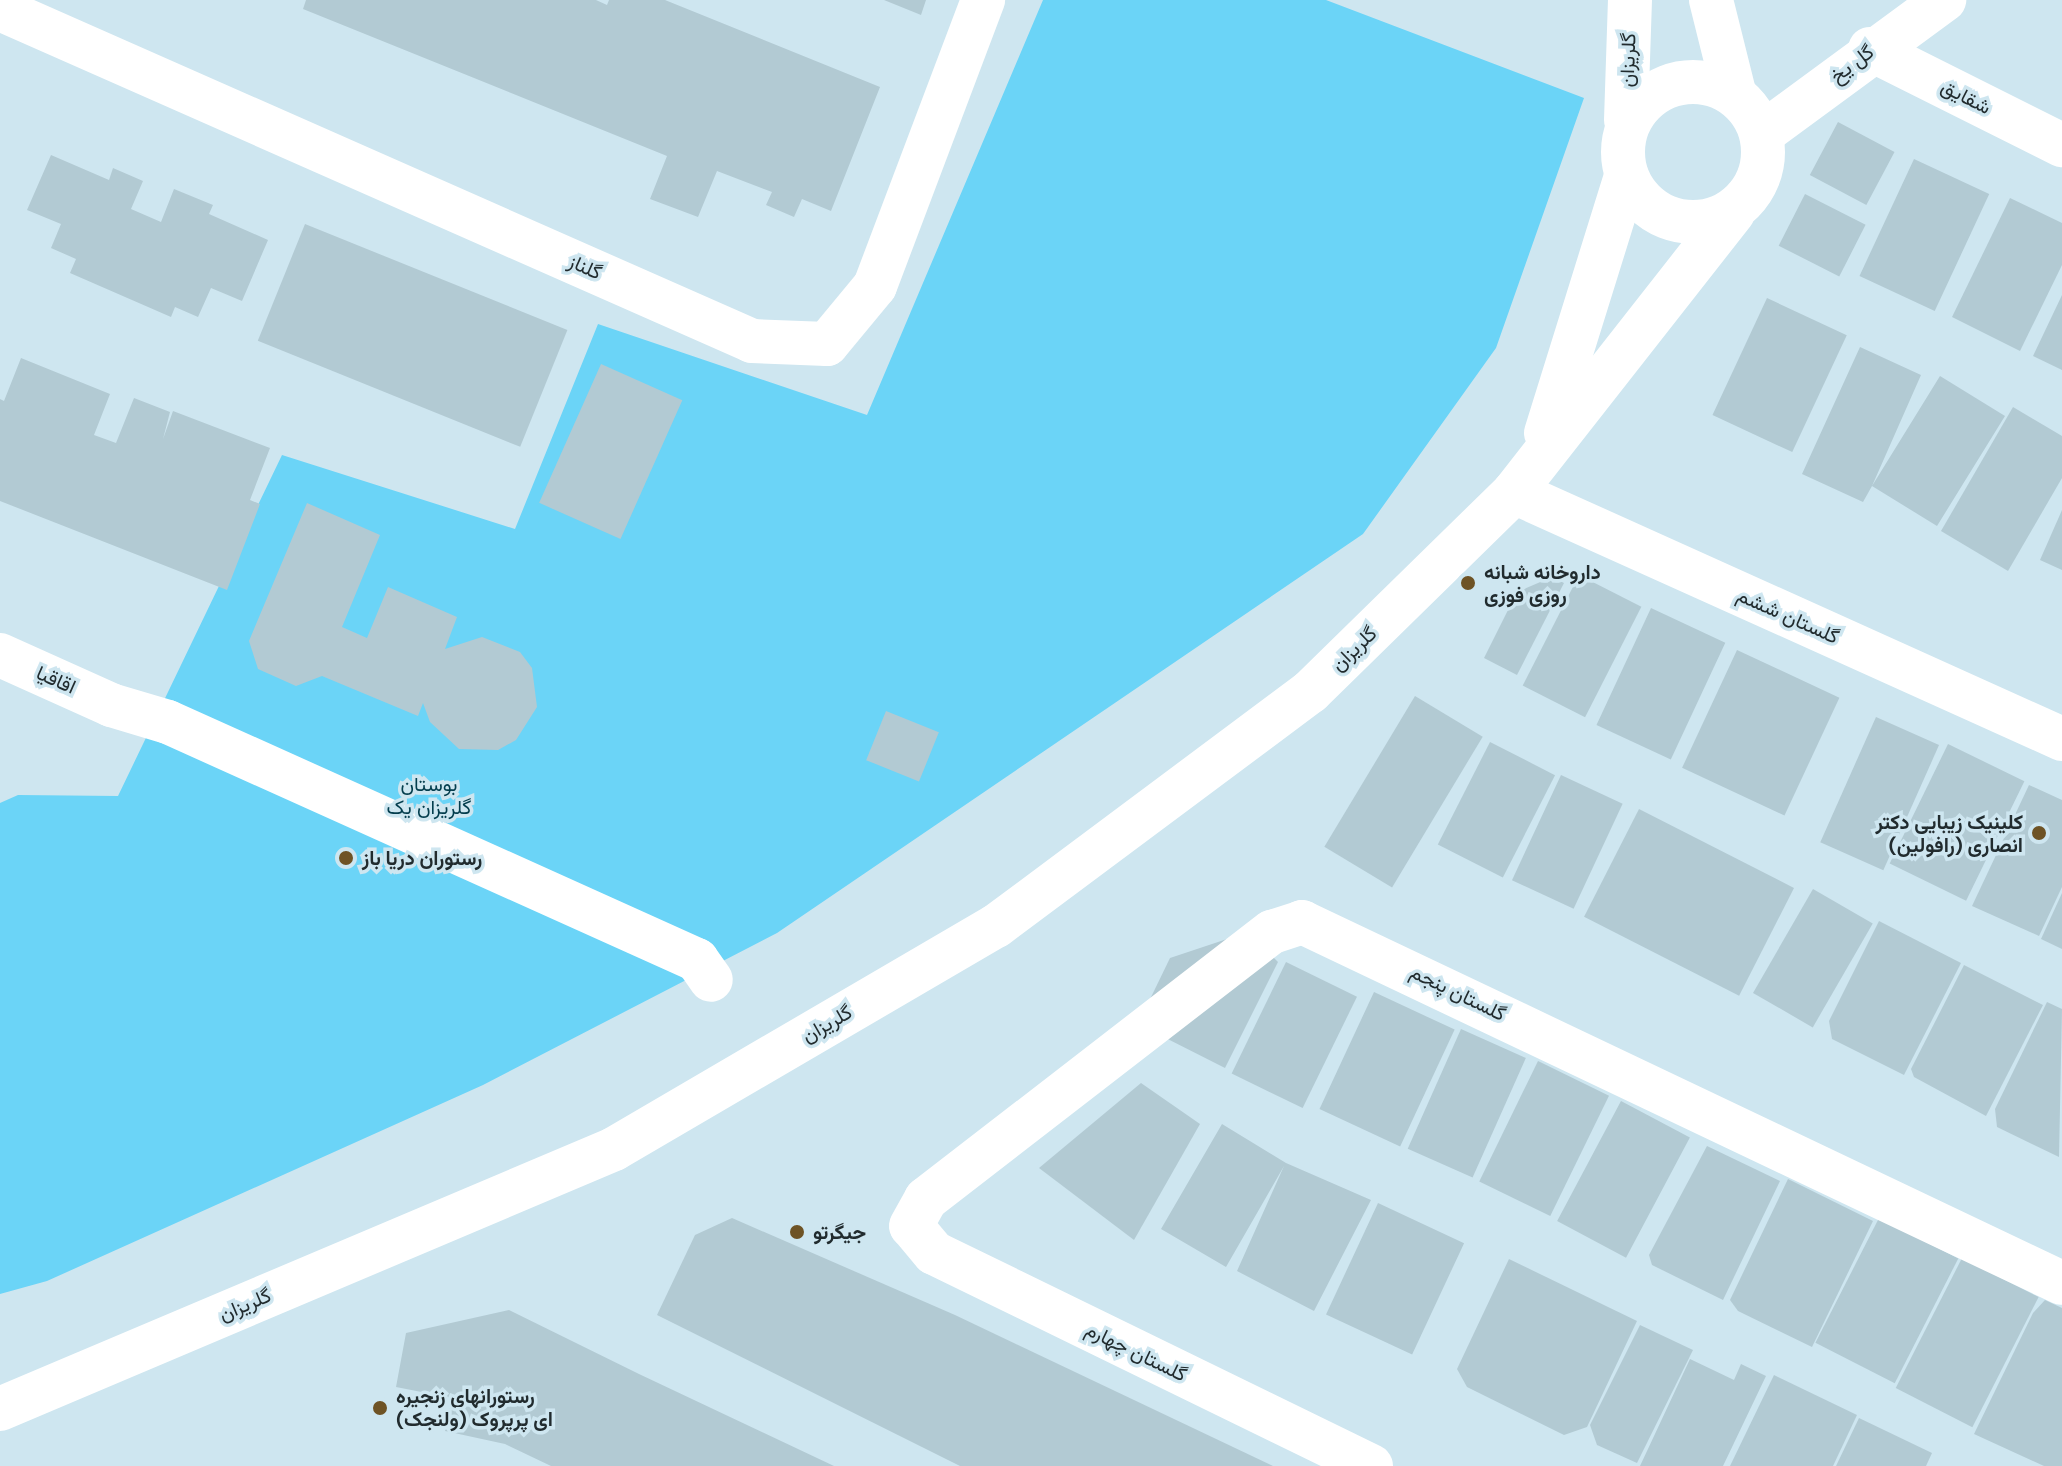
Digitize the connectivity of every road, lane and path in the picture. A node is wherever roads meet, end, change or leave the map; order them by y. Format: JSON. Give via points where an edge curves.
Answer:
{"nodes":[{"id":1,"x":983,"y":0,"type":"edge"},
{"id":2,"x":1630,"y":0,"type":"edge"},
{"id":3,"x":1711,"y":0,"type":"edge"},
{"id":4,"x":1944,"y":0,"type":"edge"},
{"id":5,"x":0,"y":9,"type":"edge"},
{"id":6,"x":1870,"y":49,"type":"junction"},
{"id":7,"x":1734,"y":92,"type":"junction"},
{"id":8,"x":1626,"y":120,"type":"junction"},
{"id":9,"x":1763,"y":133,"type":"junction"},
{"id":10,"x":2062,"y":145,"type":"edge"},
{"id":11,"x":1625,"y":179,"type":"junction"},
{"id":12,"x":1733,"y":213,"type":"junction"},
{"id":13,"x":1526,"y":475,"type":"junction"},
{"id":14,"x":0,"y":655,"type":"edge"},
{"id":15,"x":2062,"y":739,"type":"edge"},
{"id":16,"x":711,"y":980,"type":"dead end"},
{"id":17,"x":911,"y":1226,"type":"joint"},
{"id":18,"x":2062,"y":1283,"type":"edge"},
{"id":19,"x":0,"y":1409,"type":"edge"},
{"id":20,"x":1371,"y":1466,"type":"edge"}],
"edges":[{"from":1,"to":5,"type":"street","name":"گلناز","via":[[875,286],[827,344],[752,341]]},
{"from":2,"to":8,"type":"street","name":"گلریزان"},
{"from":3,"to":7,"type":"street"},
{"from":4,"to":6,"type":"street","name":"گل یخ"},
{"from":6,"to":9,"type":"street","name":"گل یخ"},
{"from":6,"to":10,"type":"street","name":"شقایق"},
{"from":7,"to":8,"type":"street","via":[[1694,78],[1654,89]]},
{"from":7,"to":9,"type":"street"},
{"from":8,"to":11,"type":"street"},
{"from":9,"to":12,"type":"street","via":[[1761,178]]},
{"from":11,"to":12,"type":"street","via":[[1651,211],[1678,220],[1692,224]]},
{"from":11,"to":13,"type":"street","name":"گلریزان"},
{"from":12,"to":13,"type":"street","name":"گلریزان"},
{"from":13,"to":15,"type":"street","name":"گلستان ششم"},
{"from":13,"to":19,"type":"street","name":"گلریزان","via":[[1310,692],[996,926],[614,1149]]},
{"from":14,"to":16,"type":"street","name":"اقاقیا","via":[[111,705],[168,722],[697,960]]},
{"from":17,"to":18,"type":"street","name":"گلستان پنجم","via":[[926,1199],[1272,932],[1302,922]]},
{"from":17,"to":20,"type":"street","name":"گلستان چهارم","via":[[934,1253]]}]}
